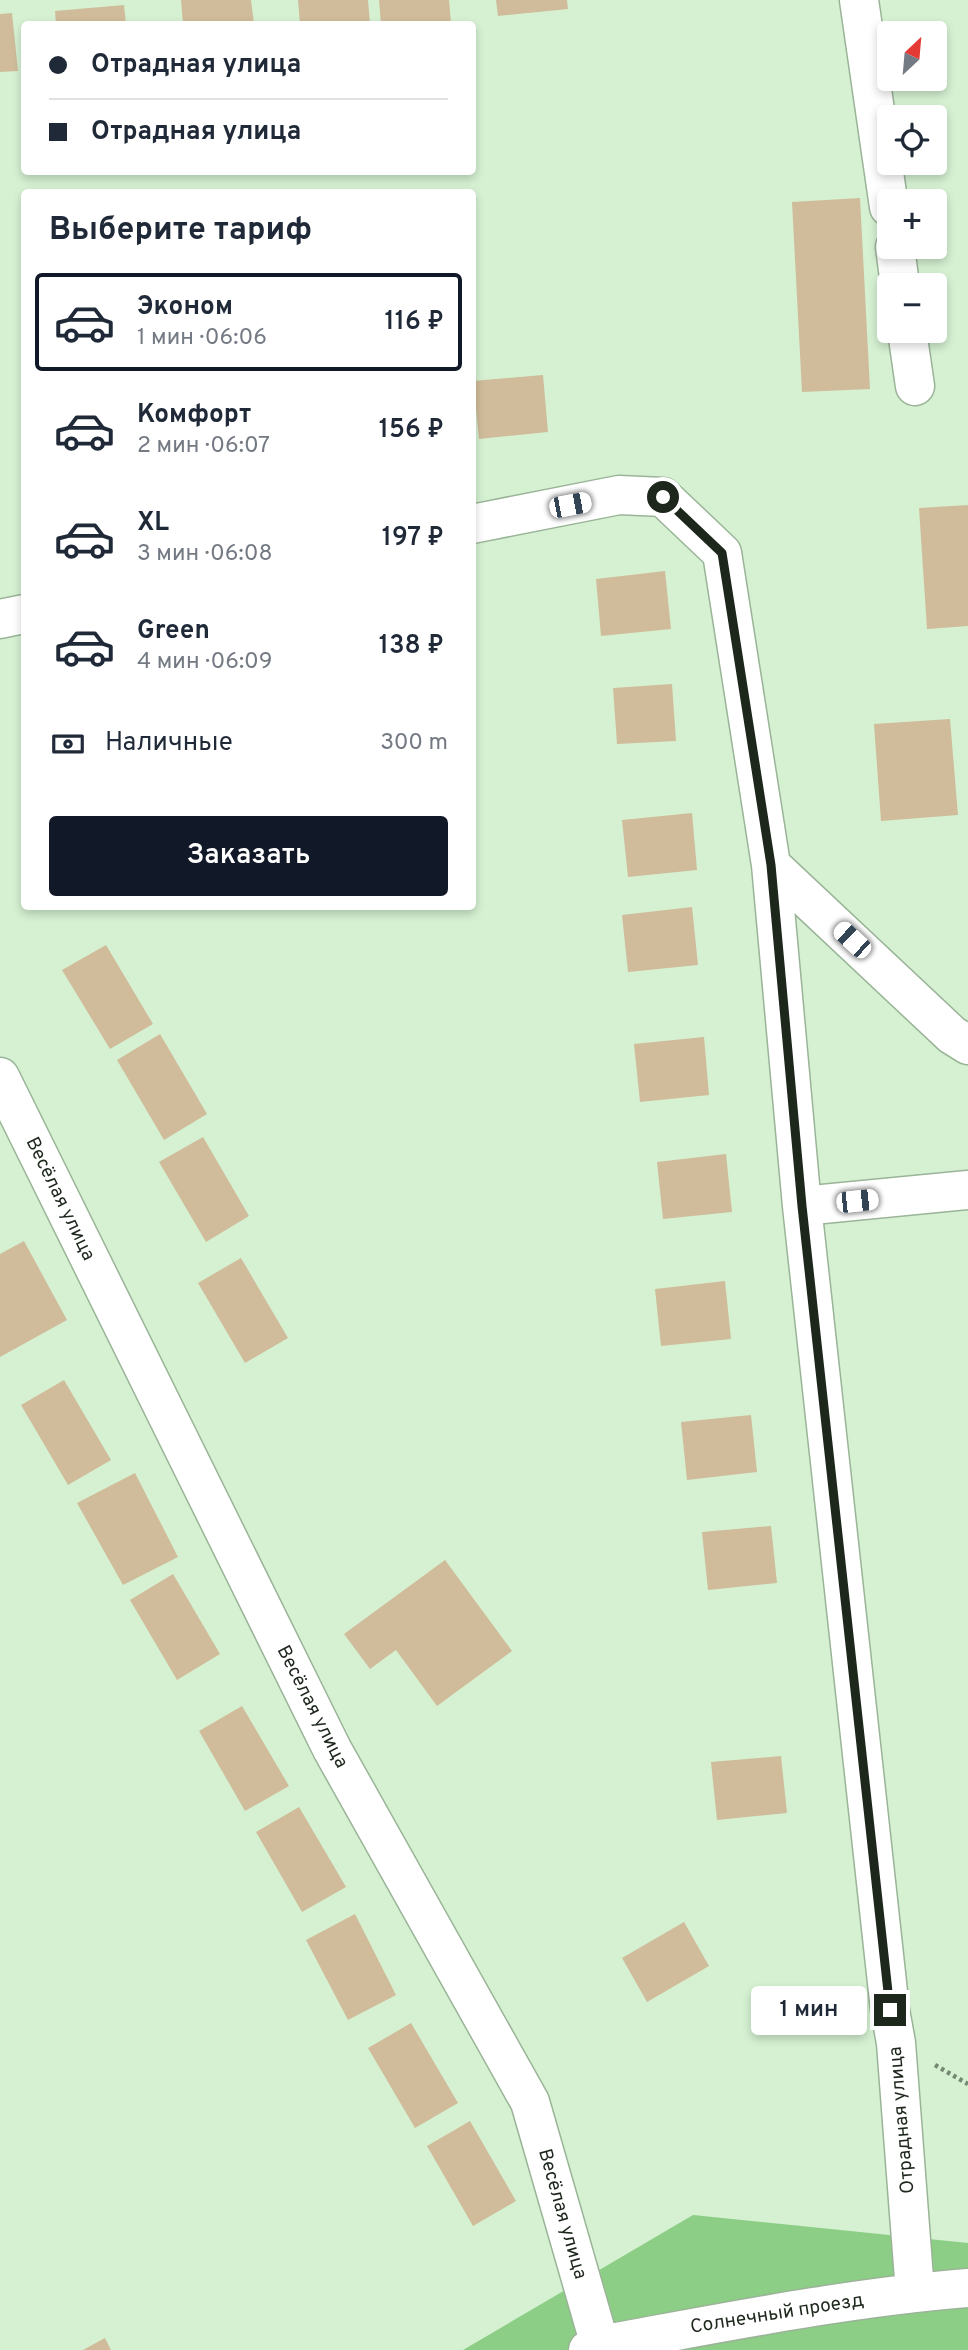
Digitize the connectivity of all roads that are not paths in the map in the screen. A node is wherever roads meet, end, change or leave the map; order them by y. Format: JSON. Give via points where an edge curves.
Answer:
{"nodes":[{"id":1,"x":859,"y":0,"type":"edge"},
{"id":2,"x":886,"y":189,"type":"edge"},
{"id":3,"x":909,"y":343,"type":"edge"},
{"id":4,"x":915,"y":386,"type":"dead end"},
{"id":5,"x":476,"y":523,"type":"edge"},
{"id":6,"x":21,"y":615,"type":"edge"},
{"id":7,"x":0,"y":619,"type":"edge"},
{"id":8,"x":771,"y":865,"type":"junction"},
{"id":9,"x":968,"y":1045,"type":"edge"},
{"id":10,"x":0,"y":1077,"type":"edge"},
{"id":11,"x":968,"y":1190,"type":"edge"},
{"id":12,"x":802,"y":1206,"type":"junction"},
{"id":13,"x":968,"y":2288,"type":"edge"},
{"id":14,"x":915,"y":2292,"type":"junction"},
{"id":15,"x":594,"y":2347,"type":"edge"}],
"edges":[{"from":1,"to":2,"type":"street"},
{"from":3,"to":4,"type":"street"},
{"from":5,"to":8,"type":"street","name":"Отрадная улица","via":[[619,495],[663,497],[722,553]]},
{"from":6,"to":7,"type":"street"},
{"from":8,"to":9,"type":"street"},
{"from":8,"to":12,"type":"street","name":"Отрадная улица"},
{"from":10,"to":15,"type":"street","name":"Весёлая улица","via":[[332,1749],[530,2102]]},
{"from":11,"to":12,"type":"street"},
{"from":12,"to":14,"type":"street","name":"Отрадная улица","via":[[897,2043]]},
{"from":13,"to":14,"type":"street","name":"Солнечный проезд"},
{"from":14,"to":15,"type":"street","name":"Солнечный проезд"}]}
